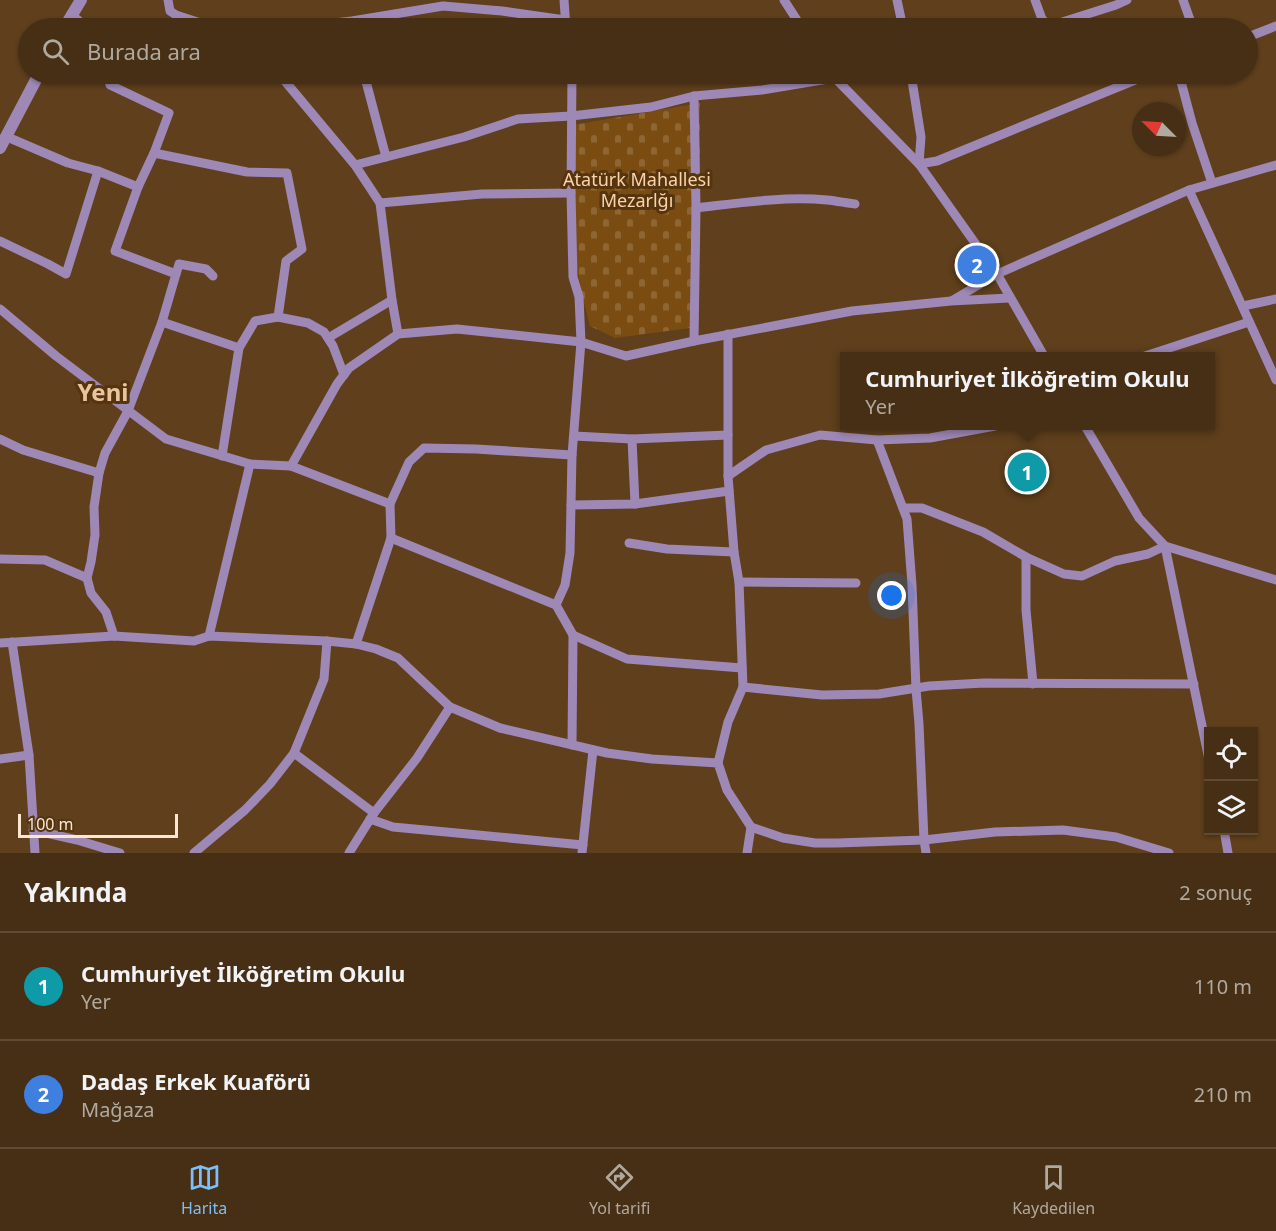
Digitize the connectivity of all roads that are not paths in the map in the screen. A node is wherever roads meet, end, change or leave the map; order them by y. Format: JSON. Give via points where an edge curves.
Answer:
{"nodes":[{"id":1,"x":81,"y":0,"type":"edge"},
{"id":2,"x":168,"y":0,"type":"edge"},
{"id":3,"x":564,"y":0,"type":"edge"},
{"id":4,"x":784,"y":0,"type":"edge"},
{"id":5,"x":897,"y":0,"type":"edge"},
{"id":6,"x":1035,"y":0,"type":"edge"},
{"id":7,"x":1127,"y":0,"type":"edge"},
{"id":8,"x":1183,"y":0,"type":"edge"},
{"id":9,"x":71,"y":14,"type":"junction"},
{"id":10,"x":69,"y":18,"type":"edge"},
{"id":11,"x":76,"y":18,"type":"edge"},
{"id":12,"x":185,"y":18,"type":"edge"},
{"id":13,"x":385,"y":18,"type":"edge"},
{"id":14,"x":536,"y":18,"type":"edge"},
{"id":15,"x":566,"y":18,"type":"edge"},
{"id":16,"x":796,"y":18,"type":"edge"},
{"id":17,"x":901,"y":18,"type":"edge"},
{"id":18,"x":1042,"y":18,"type":"edge"},
{"id":19,"x":1075,"y":18,"type":"edge"},
{"id":20,"x":1189,"y":18,"type":"edge"},
{"id":21,"x":1276,"y":27,"type":"edge"},
{"id":22,"x":1258,"y":33,"type":"edge"},
{"id":23,"x":34,"y":84,"type":"edge"},
{"id":24,"x":110,"y":84,"type":"edge"},
{"id":25,"x":287,"y":84,"type":"edge"},
{"id":26,"x":367,"y":84,"type":"edge"},
{"id":27,"x":572,"y":84,"type":"edge"},
{"id":28,"x":792,"y":84,"type":"edge"},
{"id":29,"x":841,"y":84,"type":"edge"},
{"id":30,"x":913,"y":84,"type":"edge"},
{"id":31,"x":1125,"y":84,"type":"edge"},
{"id":32,"x":1182,"y":84,"type":"edge"},
{"id":33,"x":694,"y":96,"type":"junction"},
{"id":34,"x":571,"y":116,"type":"junction"},
{"id":35,"x":3,"y":142,"type":"edge"},
{"id":36,"x":154,"y":153,"type":"junction"},
{"id":37,"x":386,"y":157,"type":"junction"},
{"id":38,"x":918,"y":164,"type":"junction"},
{"id":39,"x":354,"y":165,"type":"junction"},
{"id":40,"x":1276,"y":165,"type":"edge"},
{"id":41,"x":98,"y":171,"type":"junction"},
{"id":42,"x":1212,"y":183,"type":"junction"},
{"id":43,"x":138,"y":187,"type":"junction"},
{"id":44,"x":1190,"y":190,"type":"junction"},
{"id":45,"x":571,"y":193,"type":"junction"},
{"id":46,"x":380,"y":203,"type":"junction"},
{"id":47,"x":855,"y":204,"type":"dead end"},
{"id":48,"x":696,"y":208,"type":"junction"},
{"id":49,"x":0,"y":241,"type":"edge"},
{"id":50,"x":176,"y":274,"type":"junction"},
{"id":51,"x":997,"y":274,"type":"junction"},
{"id":52,"x":213,"y":276,"type":"dead end"},
{"id":53,"x":1009,"y":298,"type":"junction"},
{"id":54,"x":1276,"y":299,"type":"edge"},
{"id":55,"x":392,"y":300,"type":"junction"},
{"id":56,"x":951,"y":301,"type":"junction"},
{"id":57,"x":1243,"y":306,"type":"junction"},
{"id":58,"x":0,"y":309,"type":"edge"},
{"id":59,"x":278,"y":317,"type":"junction"},
{"id":60,"x":162,"y":322,"type":"junction"},
{"id":61,"x":1249,"y":322,"type":"junction"},
{"id":62,"x":398,"y":334,"type":"junction"},
{"id":63,"x":728,"y":334,"type":"junction"},
{"id":64,"x":328,"y":339,"type":"junction"},
{"id":65,"x":694,"y":341,"type":"junction"},
{"id":66,"x":581,"y":342,"type":"junction"},
{"id":67,"x":239,"y":348,"type":"junction"},
{"id":68,"x":1041,"y":352,"type":"edge"},
{"id":69,"x":1160,"y":352,"type":"edge"},
{"id":70,"x":344,"y":375,"type":"junction"},
{"id":71,"x":1276,"y":380,"type":"edge"},
{"id":72,"x":128,"y":411,"type":"junction"},
{"id":73,"x":973,"y":430,"type":"edge"},
{"id":74,"x":1087,"y":430,"type":"edge"},
{"id":75,"x":728,"y":435,"type":"junction"},
{"id":76,"x":574,"y":436,"type":"junction"},
{"id":77,"x":0,"y":439,"type":"edge"},
{"id":78,"x":632,"y":440,"type":"junction"},
{"id":79,"x":877,"y":440,"type":"junction"},
{"id":80,"x":572,"y":455,"type":"junction"},
{"id":81,"x":222,"y":456,"type":"junction"},
{"id":82,"x":250,"y":464,"type":"junction"},
{"id":83,"x":291,"y":466,"type":"junction"},
{"id":84,"x":99,"y":473,"type":"junction"},
{"id":85,"x":728,"y":476,"type":"junction"},
{"id":86,"x":729,"y":491,"type":"junction"},
{"id":87,"x":390,"y":504,"type":"junction"},
{"id":88,"x":635,"y":504,"type":"junction"},
{"id":89,"x":571,"y":505,"type":"junction"},
{"id":90,"x":903,"y":508,"type":"junction"},
{"id":91,"x":391,"y":538,"type":"junction"},
{"id":92,"x":629,"y":543,"type":"dead end"},
{"id":93,"x":1165,"y":546,"type":"junction"},
{"id":94,"x":735,"y":552,"type":"junction"},
{"id":95,"x":1026,"y":558,"type":"junction"},
{"id":96,"x":0,"y":559,"type":"edge"},
{"id":97,"x":87,"y":578,"type":"junction"},
{"id":98,"x":1276,"y":580,"type":"edge"},
{"id":99,"x":739,"y":582,"type":"junction"},
{"id":100,"x":856,"y":583,"type":"dead end"},
{"id":101,"x":556,"y":605,"type":"junction"},
{"id":102,"x":573,"y":635,"type":"junction"},
{"id":103,"x":114,"y":636,"type":"junction"},
{"id":104,"x":209,"y":636,"type":"junction"},
{"id":105,"x":327,"y":641,"type":"junction"},
{"id":106,"x":12,"y":642,"type":"junction"},
{"id":107,"x":0,"y":643,"type":"edge"},
{"id":108,"x":356,"y":644,"type":"junction"},
{"id":109,"x":742,"y":668,"type":"junction"},
{"id":110,"x":1033,"y":684,"type":"junction"},
{"id":111,"x":1194,"y":684,"type":"junction"},
{"id":112,"x":743,"y":687,"type":"junction"},
{"id":113,"x":916,"y":689,"type":"junction"},
{"id":114,"x":450,"y":707,"type":"junction"},
{"id":115,"x":1204,"y":731,"type":"edge"},
{"id":116,"x":572,"y":745,"type":"junction"},
{"id":117,"x":593,"y":750,"type":"junction"},
{"id":118,"x":294,"y":753,"type":"junction"},
{"id":119,"x":29,"y":755,"type":"junction"},
{"id":120,"x":0,"y":759,"type":"edge"},
{"id":121,"x":718,"y":763,"type":"junction"},
{"id":122,"x":372,"y":816,"type":"junction"},
{"id":123,"x":751,"y":827,"type":"junction"},
{"id":124,"x":33,"y":830,"type":"junction"},
{"id":125,"x":1225,"y":835,"type":"edge"},
{"id":126,"x":924,"y":840,"type":"junction"},
{"id":127,"x":814,"y":848,"type":"edge"},
{"id":128,"x":582,"y":849,"type":"edge"},
{"id":129,"x":35,"y":853,"type":"edge"},
{"id":130,"x":120,"y":853,"type":"edge"},
{"id":131,"x":194,"y":853,"type":"edge"},
{"id":132,"x":350,"y":853,"type":"edge"},
{"id":133,"x":747,"y":853,"type":"edge"},
{"id":134,"x":926,"y":853,"type":"edge"},
{"id":135,"x":1169,"y":853,"type":"edge"},
{"id":136,"x":1228,"y":853,"type":"edge"}],
"edges":[{"from":1,"to":9,"type":"street"},
{"from":2,"to":12,"type":"street","via":[[170,11]]},
{"from":3,"to":15,"type":"street"},
{"from":4,"to":16,"type":"street"},
{"from":5,"to":17,"type":"street"},
{"from":6,"to":18,"type":"street"},
{"from":7,"to":19,"type":"street"},
{"from":8,"to":20,"type":"street"},
{"from":9,"to":10,"type":"street"},
{"from":9,"to":11,"type":"street"},
{"from":13,"to":14,"type":"street","via":[[442,6]]},
{"from":21,"to":22,"type":"street"},
{"from":23,"to":35,"type":"street"},
{"from":24,"to":36,"type":"street","via":[[169,113]]},
{"from":25,"to":39,"type":"street"},
{"from":26,"to":37,"type":"street"},
{"from":27,"to":34,"type":"street"},
{"from":28,"to":33,"type":"street"},
{"from":29,"to":38,"type":"street"},
{"from":30,"to":38,"type":"street","via":[[921,137]]},
{"from":31,"to":38,"type":"street","via":[[937,160]]},
{"from":32,"to":42,"type":"street"},
{"from":33,"to":34,"type":"street","via":[[651,107]]},
{"from":33,"to":48,"type":"street"},
{"from":34,"to":37,"type":"street","via":[[518,119]]},
{"from":34,"to":45,"type":"street"},
{"from":35,"to":41,"type":"street"},
{"from":36,"to":43,"type":"street"},
{"from":36,"to":59,"type":"street","via":[[247,172],[286,174],[302,249],[286,261]]},
{"from":37,"to":39,"type":"street"},
{"from":38,"to":51,"type":"street"},
{"from":39,"to":46,"type":"street"},
{"from":40,"to":42,"type":"street"},
{"from":41,"to":43,"type":"street"},
{"from":41,"to":49,"type":"street","via":[[66,274]]},
{"from":42,"to":44,"type":"street"},
{"from":43,"to":50,"type":"street","via":[[115,251]]},
{"from":44,"to":51,"type":"street"},
{"from":44,"to":57,"type":"street"},
{"from":45,"to":46,"type":"street","via":[[482,194]]},
{"from":45,"to":66,"type":"street","via":[[573,277],[579,297]]},
{"from":46,"to":55,"type":"street"},
{"from":47,"to":48,"type":"street","via":[[795,200]]},
{"from":48,"to":65,"type":"street"},
{"from":50,"to":52,"type":"street","via":[[179,264],[206,269]]},
{"from":50,"to":60,"type":"street"},
{"from":51,"to":53,"type":"street"},
{"from":51,"to":56,"type":"street"},
{"from":53,"to":56,"type":"street"},
{"from":53,"to":68,"type":"street"},
{"from":54,"to":57,"type":"street"},
{"from":55,"to":62,"type":"street"},
{"from":55,"to":64,"type":"street"},
{"from":56,"to":63,"type":"street","via":[[852,312]]},
{"from":57,"to":61,"type":"street"},
{"from":58,"to":72,"type":"street"},
{"from":59,"to":64,"type":"street","via":[[308,323]]},
{"from":59,"to":67,"type":"street","via":[[255,321]]},
{"from":60,"to":67,"type":"street"},
{"from":60,"to":72,"type":"street"},
{"from":61,"to":69,"type":"street"},
{"from":61,"to":71,"type":"street"},
{"from":62,"to":66,"type":"street","via":[[457,328]]},
{"from":62,"to":70,"type":"street"},
{"from":63,"to":65,"type":"street"},
{"from":63,"to":75,"type":"street"},
{"from":64,"to":70,"type":"street"},
{"from":65,"to":66,"type":"street","via":[[626,356]]},
{"from":66,"to":76,"type":"street"},
{"from":67,"to":81,"type":"street"},
{"from":70,"to":83,"type":"street"},
{"from":72,"to":81,"type":"street","via":[[166,440]]},
{"from":72,"to":84,"type":"street","via":[[105,453]]},
{"from":73,"to":79,"type":"street","via":[[930,438]]},
{"from":74,"to":93,"type":"street","via":[[1139,518]]},
{"from":75,"to":78,"type":"street"},
{"from":75,"to":85,"type":"street"},
{"from":76,"to":78,"type":"street"},
{"from":76,"to":80,"type":"street"},
{"from":77,"to":84,"type":"street"},
{"from":78,"to":88,"type":"street"},
{"from":79,"to":85,"type":"street","via":[[820,435],[766,450]]},
{"from":79,"to":90,"type":"street"},
{"from":80,"to":87,"type":"street","via":[[424,448],[409,462]]},
{"from":80,"to":89,"type":"street"},
{"from":81,"to":82,"type":"street"},
{"from":82,"to":83,"type":"street"},
{"from":82,"to":104,"type":"street"},
{"from":83,"to":87,"type":"street"},
{"from":84,"to":97,"type":"street","via":[[95,535]]},
{"from":85,"to":86,"type":"street"},
{"from":86,"to":88,"type":"street"},
{"from":86,"to":94,"type":"street"},
{"from":87,"to":91,"type":"street"},
{"from":88,"to":89,"type":"street"},
{"from":89,"to":101,"type":"street","via":[[570,554],[565,585]]},
{"from":90,"to":95,"type":"street","via":[[922,508],[963,524]]},
{"from":90,"to":113,"type":"street","via":[[912,585]]},
{"from":91,"to":101,"type":"street"},
{"from":91,"to":108,"type":"street"},
{"from":92,"to":94,"type":"street"},
{"from":93,"to":95,"type":"street","via":[[1115,561],[1083,576],[1064,574]]},
{"from":93,"to":98,"type":"street"},
{"from":93,"to":111,"type":"street"},
{"from":94,"to":99,"type":"street"},
{"from":95,"to":110,"type":"street"},
{"from":96,"to":97,"type":"street","via":[[45,560]]},
{"from":97,"to":103,"type":"street"},
{"from":99,"to":100,"type":"street"},
{"from":99,"to":109,"type":"street"},
{"from":101,"to":102,"type":"street"},
{"from":102,"to":109,"type":"street","via":[[627,659]]},
{"from":102,"to":116,"type":"street"},
{"from":103,"to":104,"type":"street","via":[[194,642]]},
{"from":103,"to":106,"type":"street"},
{"from":104,"to":105,"type":"street"},
{"from":105,"to":108,"type":"street"},
{"from":105,"to":118,"type":"street","via":[[324,679]]},
{"from":106,"to":107,"type":"street"},
{"from":106,"to":119,"type":"street"},
{"from":108,"to":114,"type":"street","via":[[398,658]]},
{"from":109,"to":112,"type":"street"},
{"from":110,"to":111,"type":"street"},
{"from":110,"to":113,"type":"street","via":[[984,683]]},
{"from":111,"to":115,"type":"street"},
{"from":112,"to":113,"type":"street","via":[[822,695]]},
{"from":112,"to":121,"type":"street","via":[[728,722]]},
{"from":113,"to":126,"type":"street"},
{"from":114,"to":116,"type":"street","via":[[500,728]]},
{"from":114,"to":122,"type":"street"},
{"from":116,"to":117,"type":"street"},
{"from":117,"to":121,"type":"street"},
{"from":117,"to":128,"type":"street"},
{"from":118,"to":122,"type":"street"},
{"from":118,"to":131,"type":"street","via":[[245,810]]},
{"from":119,"to":120,"type":"street"},
{"from":119,"to":124,"type":"street"},
{"from":121,"to":123,"type":"street","via":[[727,789]]},
{"from":122,"to":128,"type":"street","via":[[393,827]]},
{"from":122,"to":132,"type":"street"},
{"from":123,"to":127,"type":"street"},
{"from":123,"to":133,"type":"street"},
{"from":124,"to":129,"type":"street"},
{"from":124,"to":130,"type":"street"},
{"from":125,"to":136,"type":"street"},
{"from":126,"to":127,"type":"street"},
{"from":126,"to":134,"type":"street"},
{"from":126,"to":135,"type":"street","via":[[1062,830],[1116,837]]}]}
